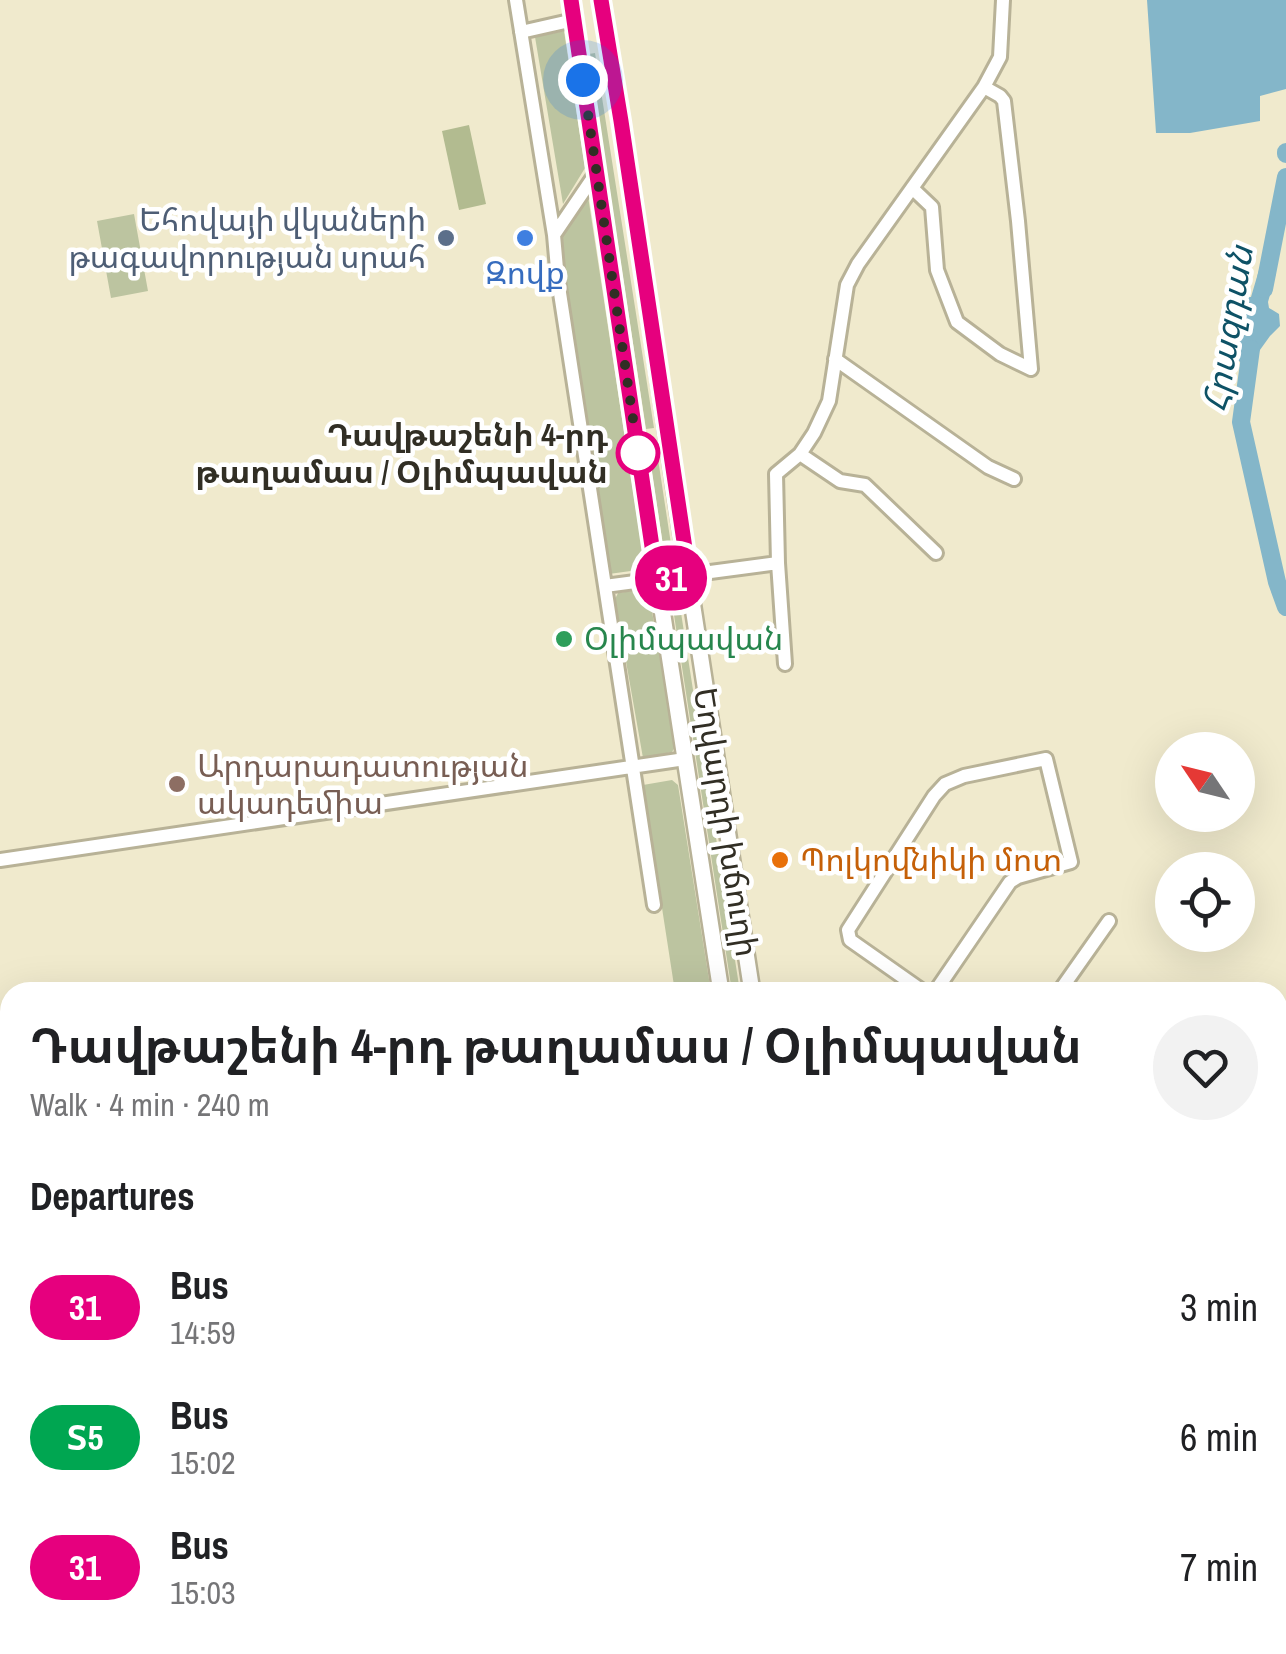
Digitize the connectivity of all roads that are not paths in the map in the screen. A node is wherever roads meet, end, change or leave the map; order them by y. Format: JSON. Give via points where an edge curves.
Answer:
{"nodes":[{"id":1,"x":516,"y":0,"type":"edge"},
{"id":2,"x":571,"y":0,"type":"edge"},
{"id":3,"x":601,"y":0,"type":"edge"},
{"id":4,"x":1003,"y":0,"type":"edge"},
{"id":5,"x":574,"y":20,"type":"junction"},
{"id":6,"x":522,"y":32,"type":"junction"},
{"id":7,"x":984,"y":88,"type":"junction"},
{"id":8,"x":596,"y":173,"type":"junction"},
{"id":9,"x":912,"y":188,"type":"junction"},
{"id":10,"x":554,"y":235,"type":"junction"},
{"id":11,"x":834,"y":358,"type":"junction"},
{"id":12,"x":800,"y":454,"type":"junction"},
{"id":13,"x":1014,"y":479,"type":"dead end"},
{"id":14,"x":936,"y":553,"type":"dead end"},
{"id":15,"x":778,"y":563,"type":"junction"},
{"id":16,"x":689,"y":575,"type":"junction"},
{"id":17,"x":657,"y":580,"type":"junction"},
{"id":18,"x":604,"y":586,"type":"junction"},
{"id":19,"x":786,"y":664,"type":"dead end"},
{"id":20,"x":684,"y":759,"type":"junction"},
{"id":21,"x":632,"y":767,"type":"junction"},
{"id":22,"x":0,"y":860,"type":"edge"},
{"id":23,"x":654,"y":905,"type":"dead end"},
{"id":24,"x":1108,"y":921,"type":"dead end"},
{"id":25,"x":719,"y":982,"type":"edge"},
{"id":26,"x":750,"y":982,"type":"edge"},
{"id":27,"x":910,"y":982,"type":"edge"},
{"id":28,"x":942,"y":982,"type":"edge"},
{"id":29,"x":1066,"y":982,"type":"edge"}],
"edges":[{"from":1,"to":6,"type":"street"},
{"from":2,"to":5,"type":"main road","name":"Եղվարդի խճուղի"},
{"from":3,"to":16,"type":"main road","name":"Եղվարդի խճուղի"},
{"from":4,"to":7,"type":"street","via":[[1000,58]]},
{"from":5,"to":6,"type":"street"},
{"from":5,"to":8,"type":"main road","name":"Եղվարդի խճուղի"},
{"from":6,"to":10,"type":"street"},
{"from":7,"to":9,"type":"street"},
{"from":7,"to":9,"type":"street","via":[[1004,101],[1031,369],[957,322],[937,270],[932,207]]},
{"from":8,"to":10,"type":"street"},
{"from":8,"to":17,"type":"main road","name":"Եղվարդի խճուղի"},
{"from":9,"to":11,"type":"street","via":[[848,285]]},
{"from":10,"to":18,"type":"street"},
{"from":11,"to":12,"type":"street","via":[[829,401]]},
{"from":11,"to":13,"type":"street"},
{"from":12,"to":14,"type":"street","via":[[840,481],[866,485]]},
{"from":12,"to":15,"type":"street","via":[[776,474]]},
{"from":15,"to":16,"type":"street"},
{"from":15,"to":19,"type":"street"},
{"from":16,"to":17,"type":"street"},
{"from":16,"to":26,"type":"main road","name":"Եղվարդի խճուղի"},
{"from":17,"to":18,"type":"street"},
{"from":17,"to":20,"type":"main road","name":"Եղվարդի խճուղի"},
{"from":18,"to":21,"type":"street"},
{"from":20,"to":21,"type":"street"},
{"from":20,"to":25,"type":"main road","name":"Եղվարդի խճուղի"},
{"from":21,"to":22,"type":"street"},
{"from":21,"to":23,"type":"street"},
{"from":24,"to":29,"type":"street"},
{"from":27,"to":28,"type":"street","via":[[850,940],[848,930],[945,784],[1046,758],[1071,862],[1010,882]]}]}
